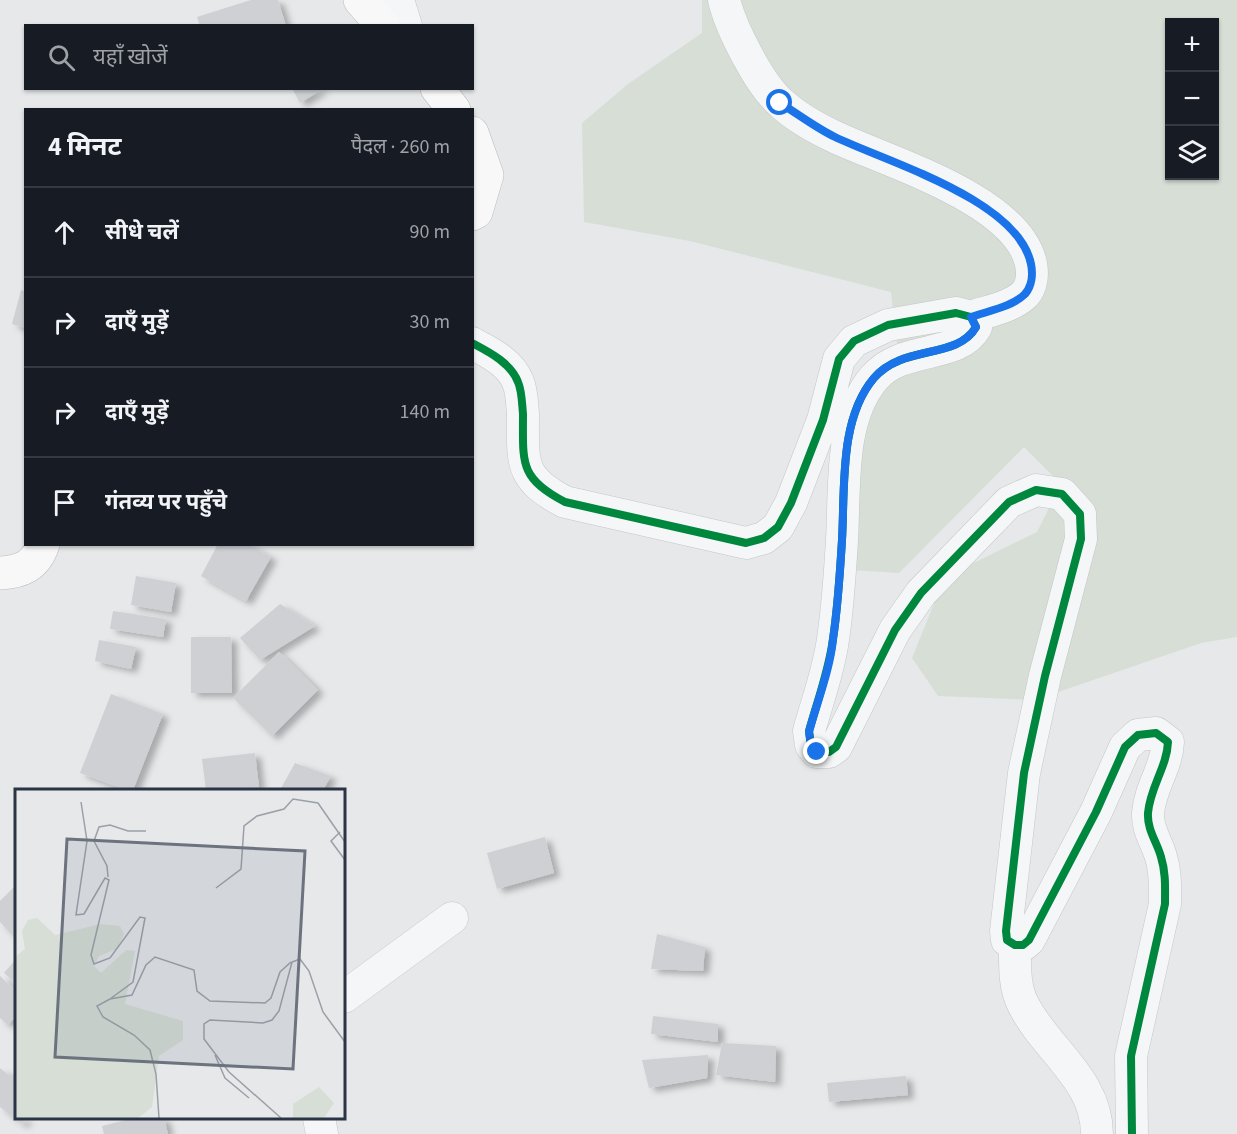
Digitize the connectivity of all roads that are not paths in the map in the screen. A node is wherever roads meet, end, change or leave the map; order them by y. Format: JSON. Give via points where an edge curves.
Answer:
{"nodes":[{"id":1,"x":360,"y":0,"type":"edge"},
{"id":2,"x":398,"y":0,"type":"edge"},
{"id":3,"x":724,"y":0,"type":"edge"},
{"id":4,"x":381,"y":24,"type":"edge"},
{"id":5,"x":405,"y":24,"type":"edge"},
{"id":6,"x":439,"y":90,"type":"edge"},
{"id":7,"x":452,"y":108,"type":"edge"},
{"id":8,"x":474,"y":139,"type":"edge"},
{"id":9,"x":474,"y":213,"type":"edge"},
{"id":10,"x":971,"y":317,"type":"junction"},
{"id":11,"x":474,"y":344,"type":"edge"},
{"id":12,"x":45,"y":549,"type":"edge"},
{"id":13,"x":0,"y":573,"type":"edge"},
{"id":14,"x":452,"y":918,"type":"dead end"},
{"id":15,"x":1015,"y":945,"type":"junction"},
{"id":16,"x":345,"y":997,"type":"edge"},
{"id":17,"x":319,"y":1119,"type":"edge"},
{"id":18,"x":322,"y":1134,"type":"edge"},
{"id":19,"x":1097,"y":1134,"type":"edge"},
{"id":20,"x":1132,"y":1134,"type":"edge"}],
"edges":[{"from":1,"to":4,"type":"highway"},
{"from":2,"to":5,"type":"street"},
{"from":3,"to":10,"type":"street","via":[[750,62],[780,103],[833,136],[943,183],[1002,219],[1029,253],[1034,275],[1026,293],[1009,304]]},
{"from":6,"to":7,"type":"highway"},
{"from":8,"to":9,"type":"highway","via":[[487,175]]},
{"from":10,"to":11,"type":"street","via":[[956,313],[888,325],[854,341],[839,359],[823,420],[791,503],[778,527],[764,538],[746,543],[565,502],[542,490],[529,476],[523,452],[518,381],[506,365]]},
{"from":10,"to":15,"type":"street","via":[[976,327],[963,343],[903,357],[875,377],[856,408],[847,453],[833,643],[809,732],[811,746],[817,752],[829,752],[836,747],[895,630],[921,593],[982,527],[1009,502],[1036,490],[1062,494],[1080,514],[1081,539],[1024,773],[1006,931],[1008,940]]},
{"from":12,"to":13,"type":"highway","via":[[19,573]]},
{"from":14,"to":16,"type":"street"},
{"from":15,"to":19,"type":"street","via":[[1016,979],[1022,1003],[1037,1027],[1070,1064],[1089,1096]]},
{"from":15,"to":20,"type":"street","via":[[1029,940],[1125,747],[1138,735],[1156,733],[1168,742],[1167,757],[1150,796],[1148,816],[1166,880],[1165,904],[1131,1056]]},
{"from":17,"to":18,"type":"street"}]}
